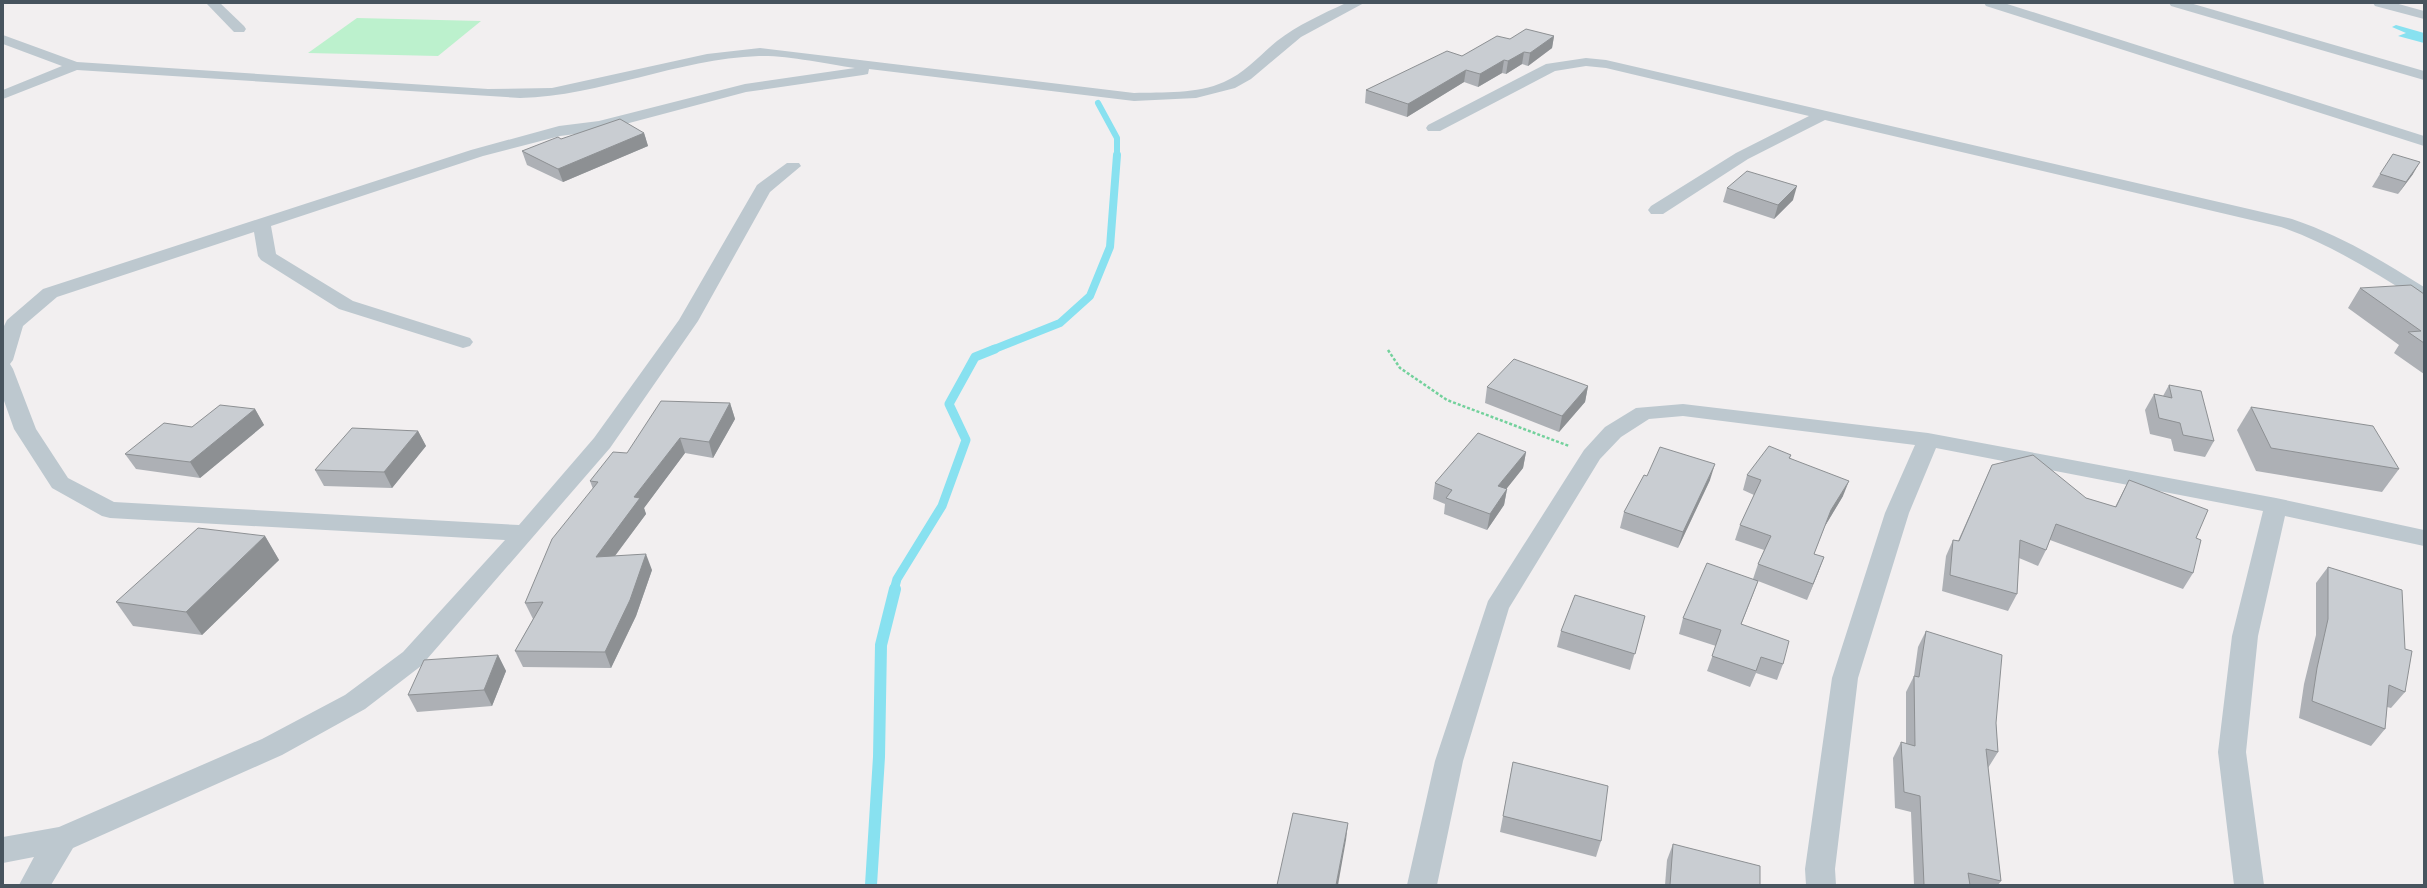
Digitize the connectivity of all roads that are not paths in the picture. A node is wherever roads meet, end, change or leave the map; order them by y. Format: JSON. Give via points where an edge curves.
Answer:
{"nodes":[{"id":1,"x":213,"y":3,"type":"edge"},
{"id":2,"x":1357,"y":3,"type":"edge"},
{"id":3,"x":1991,"y":3,"type":"edge"},
{"id":4,"x":2176,"y":3,"type":"edge"},
{"id":5,"x":2380,"y":3,"type":"edge"},
{"id":6,"x":2424,"y":15,"type":"edge"},
{"id":7,"x":239,"y":29,"type":"dead end"},
{"id":8,"x":3,"y":39,"type":"edge"},
{"id":9,"x":791,"y":54,"type":"junction"},
{"id":10,"x":858,"y":62,"type":"junction"},
{"id":11,"x":75,"y":66,"type":"junction"},
{"id":12,"x":892,"y":66,"type":"junction"},
{"id":13,"x":2424,"y":76,"type":"edge"},
{"id":14,"x":782,"y":77,"type":"junction"},
{"id":15,"x":3,"y":94,"type":"edge"},
{"id":16,"x":1825,"y":114,"type":"junction"},
{"id":17,"x":1434,"y":128,"type":"dead end"},
{"id":18,"x":560,"y":131,"type":"junction"},
{"id":19,"x":2424,"y":142,"type":"edge"},
{"id":20,"x":793,"y":166,"type":"dead end"},
{"id":21,"x":1657,"y":210,"type":"dead end"},
{"id":22,"x":262,"y":225,"type":"junction"},
{"id":23,"x":2424,"y":295,"type":"edge"},
{"id":24,"x":463,"y":342,"type":"dead end"},
{"id":25,"x":3,"y":360,"type":"edge"},
{"id":26,"x":3,"y":369,"type":"edge"},
{"id":27,"x":1928,"y":440,"type":"junction"},
{"id":28,"x":2276,"y":506,"type":"junction"},
{"id":29,"x":525,"y":533,"type":"junction"},
{"id":30,"x":2424,"y":538,"type":"edge"},
{"id":31,"x":62,"y":839,"type":"junction"},
{"id":32,"x":3,"y":850,"type":"edge"},
{"id":33,"x":34,"y":885,"type":"edge"},
{"id":34,"x":1422,"y":885,"type":"edge"},
{"id":35,"x":1821,"y":885,"type":"edge"},
{"id":36,"x":2249,"y":885,"type":"edge"}],
"edges":[{"from":1,"to":7,"type":"street"},
{"from":2,"to":12,"type":"street","via":[[1321,19],[1287,40],[1248,74],[1230,85],[1166,97],[1134,97]]},
{"from":3,"to":19,"type":"street"},
{"from":4,"to":13,"type":"street"},
{"from":5,"to":6,"type":"street"},
{"from":8,"to":11,"type":"street"},
{"from":9,"to":10,"type":"street"},
{"from":9,"to":11,"type":"street","via":[[727,54],[579,87],[519,94]]},
{"from":9,"to":14,"type":"street","via":[[798,65]]},
{"from":10,"to":12,"type":"street"},
{"from":10,"to":14,"type":"street","via":[[836,70]]},
{"from":11,"to":15,"type":"street"},
{"from":12,"to":18,"type":"street","via":[[745,88],[599,126]]},
{"from":14,"to":18,"type":"street","via":[[735,84],[700,93],[655,98],[579,120]]},
{"from":16,"to":17,"type":"street","via":[[1625,67],[1586,62],[1551,67]]},
{"from":16,"to":21,"type":"street","via":[[1742,156]]},
{"from":16,"to":23,"type":"street","via":[[2286,223],[2321,235],[2352,251]]},
{"from":18,"to":22,"type":"street","via":[[477,153]]},
{"from":20,"to":29,"type":"street","via":[[763,188],[688,321],[602,443]]},
{"from":22,"to":24,"type":"street","via":[[267,256],[346,305]]},
{"from":22,"to":25,"type":"street","via":[[50,293],[14,324]]},
{"from":26,"to":29,"type":"street","via":[[25,429],[60,483],[110,510]]},
{"from":27,"to":28,"type":"street"},
{"from":27,"to":34,"type":"street","via":[[1683,410],[1644,413],[1613,432],[1592,455],[1497,607],[1449,761]]},
{"from":27,"to":35,"type":"street","via":[[1898,513],[1845,678],[1820,869]]},
{"from":28,"to":30,"type":"street"},
{"from":28,"to":36,"type":"street","via":[[2245,636],[2232,752]]},
{"from":29,"to":31,"type":"street","via":[[412,659],[355,702],[272,747]]},
{"from":31,"to":32,"type":"street"},
{"from":31,"to":33,"type":"street"}]}
